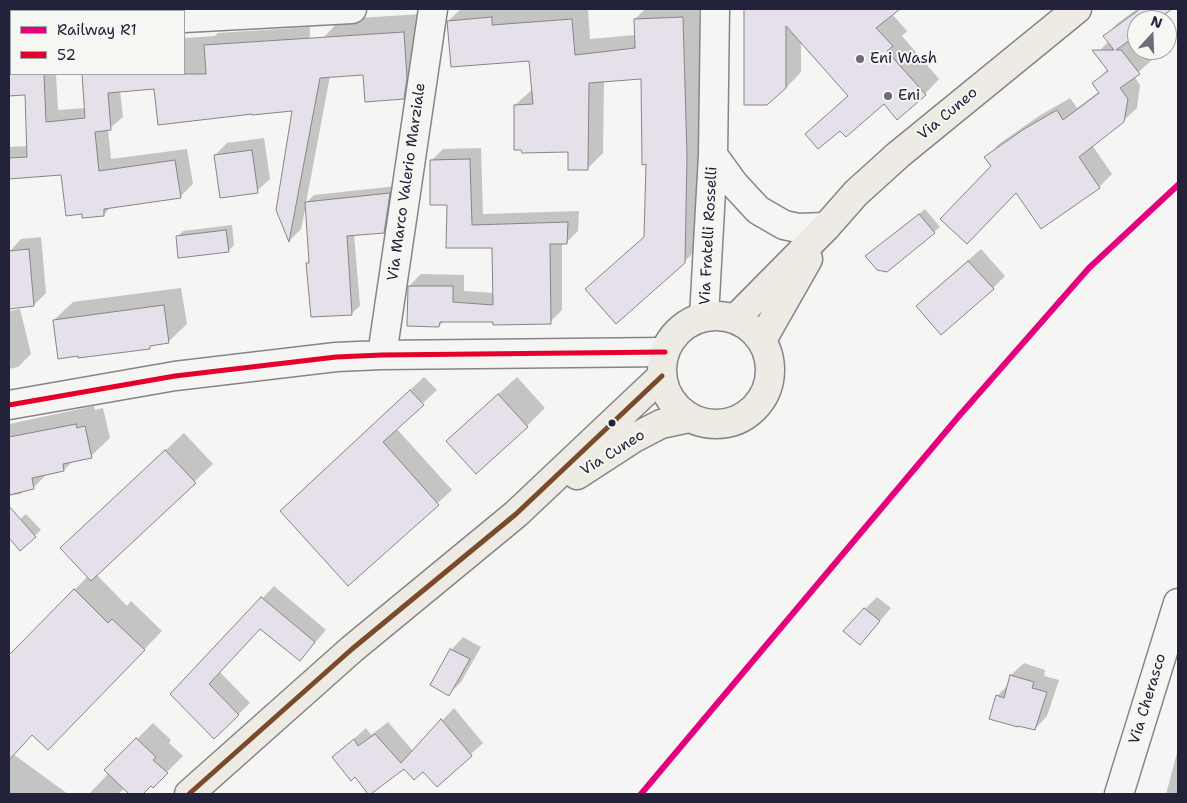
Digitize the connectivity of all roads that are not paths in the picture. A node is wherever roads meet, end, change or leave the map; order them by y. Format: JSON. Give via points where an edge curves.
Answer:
{"nodes":[{"id":1,"x":352,"y":9,"type":"edge"},
{"id":2,"x":433,"y":9,"type":"edge"},
{"id":3,"x":715,"y":9,"type":"edge"},
{"id":4,"x":1077,"y":9,"type":"edge"},
{"id":5,"x":185,"y":18,"type":"edge"},
{"id":6,"x":713,"y":155,"type":"junction"},
{"id":7,"x":826,"y":227,"type":"junction"},
{"id":8,"x":704,"y":317,"type":"junction"},
{"id":9,"x":735,"y":319,"type":"junction"},
{"id":10,"x":762,"y":340,"type":"junction"},
{"id":11,"x":382,"y":355,"type":"junction"},
{"id":12,"x":663,"y":364,"type":"junction"},
{"id":13,"x":9,"y":405,"type":"edge"},
{"id":14,"x":689,"y":418,"type":"junction"},
{"id":15,"x":516,"y":514,"type":"junction"},
{"id":16,"x":1178,"y":603,"type":"edge"},
{"id":17,"x":189,"y":794,"type":"edge"},
{"id":18,"x":1119,"y":794,"type":"edge"}],
"edges":[{"from":1,"to":5,"type":"street"},
{"from":2,"to":11,"type":"street","name":"Via Marco Valerio Marziale"},
{"from":3,"to":6,"type":"street","name":"Via Fratelli Rosselli"},
{"from":4,"to":7,"type":"main road","name":"Via Cuneo","via":[[898,156],[856,193]]},
{"from":6,"to":7,"type":"street","name":"Via Fratelli Rosselli","via":[[758,210],[784,225]]},
{"from":6,"to":8,"type":"street","name":"Via Fratelli Rosselli"},
{"from":7,"to":9,"type":"main road","name":"Via Cuneo"},
{"from":7,"to":10,"type":"main road","name":"Via Cuneo"},
{"from":8,"to":9,"type":"main road"},
{"from":8,"to":12,"type":"main road","via":[[680,329],[671,339]]},
{"from":9,"to":10,"type":"main road","via":[[750,327]]},
{"from":10,"to":14,"type":"main road","via":[[772,370],[762,401],[751,413],[721,425]]},
{"from":11,"to":12,"type":"street"},
{"from":11,"to":13,"type":"street","via":[[202,372]]},
{"from":12,"to":14,"type":"main road","via":[[667,393]]},
{"from":12,"to":15,"type":"main road","name":"Via Cuneo"},
{"from":14,"to":15,"type":"main road","name":"Via Cuneo","via":[[661,424],[634,438]]},
{"from":15,"to":17,"type":"main road","name":"Via Cuneo","via":[[352,649]]},
{"from":16,"to":18,"type":"street","name":"Via Cherasco"}]}
